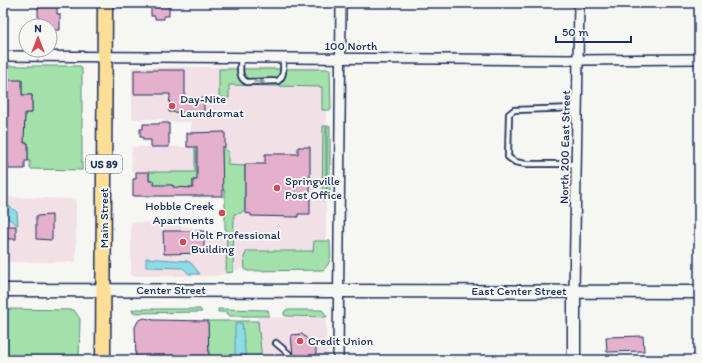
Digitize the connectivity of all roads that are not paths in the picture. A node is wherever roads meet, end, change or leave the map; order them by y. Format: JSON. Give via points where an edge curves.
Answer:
{"nodes":[{"id":1,"x":105,"y":3,"type":"edge"},
{"id":2,"x":341,"y":3,"type":"edge"},
{"id":3,"x":579,"y":3,"type":"edge"},
{"id":4,"x":3,"y":56,"type":"edge"},
{"id":5,"x":104,"y":56,"type":"junction"},
{"id":6,"x":241,"y":58,"type":"junction"},
{"id":7,"x":283,"y":58,"type":"junction"},
{"id":8,"x":340,"y":58,"type":"junction"},
{"id":9,"x":699,"y":59,"type":"edge"},
{"id":10,"x":579,"y":60,"type":"junction"},
{"id":11,"x":578,"y":108,"type":"junction"},
{"id":12,"x":577,"y":164,"type":"junction"},
{"id":13,"x":3,"y":290,"type":"edge"},
{"id":14,"x":104,"y":290,"type":"junction"},
{"id":15,"x":339,"y":291,"type":"junction"},
{"id":16,"x":574,"y":291,"type":"junction"},
{"id":17,"x":699,"y":292,"type":"edge"},
{"id":18,"x":276,"y":343,"type":"dead end"},
{"id":19,"x":288,"y":354,"type":"dead end"},
{"id":20,"x":103,"y":360,"type":"edge"},
{"id":21,"x":338,"y":360,"type":"edge"},
{"id":22,"x":574,"y":360,"type":"edge"}],
"edges":[{"from":1,"to":5,"type":"main road","name":"Main Street","number":"US 89"},
{"from":2,"to":8,"type":"street"},
{"from":3,"to":10,"type":"street","name":"North 200 East Street"},
{"from":4,"to":5,"type":"street","name":"100 North"},
{"from":5,"to":6,"type":"street","name":"100 North"},
{"from":5,"to":14,"type":"main road","name":"Main Street","number":"US 89"},
{"from":6,"to":7,"type":"street","name":"100 North"},
{"from":6,"to":7,"type":"lane","one_way":true,"via":[[241,76],[247,82],[278,81],[283,74]]},
{"from":7,"to":8,"type":"street","name":"100 North"},
{"from":8,"to":10,"type":"street","name":"100 North"},
{"from":8,"to":15,"type":"street"},
{"from":9,"to":10,"type":"street","name":"100 North"},
{"from":10,"to":11,"type":"street","name":"North 200 East Street"},
{"from":11,"to":12,"type":"street","name":"North 200 East Street"},
{"from":11,"to":12,"type":"lane","via":[[514,110],[509,114],[508,157],[515,162],[526,164]]},
{"from":12,"to":16,"type":"street","name":"North 200 East Street"},
{"from":13,"to":14,"type":"street","name":"Center Street"},
{"from":14,"to":15,"type":"street","name":"Center Street"},
{"from":14,"to":20,"type":"main road","name":"Main Street","number":"US 89"},
{"from":15,"to":16,"type":"street","name":"East Center Street"},
{"from":15,"to":21,"type":"street"},
{"from":16,"to":17,"type":"street","name":"East Center Street"},
{"from":16,"to":22,"type":"street"},
{"from":18,"to":19,"type":"lane"}]}
